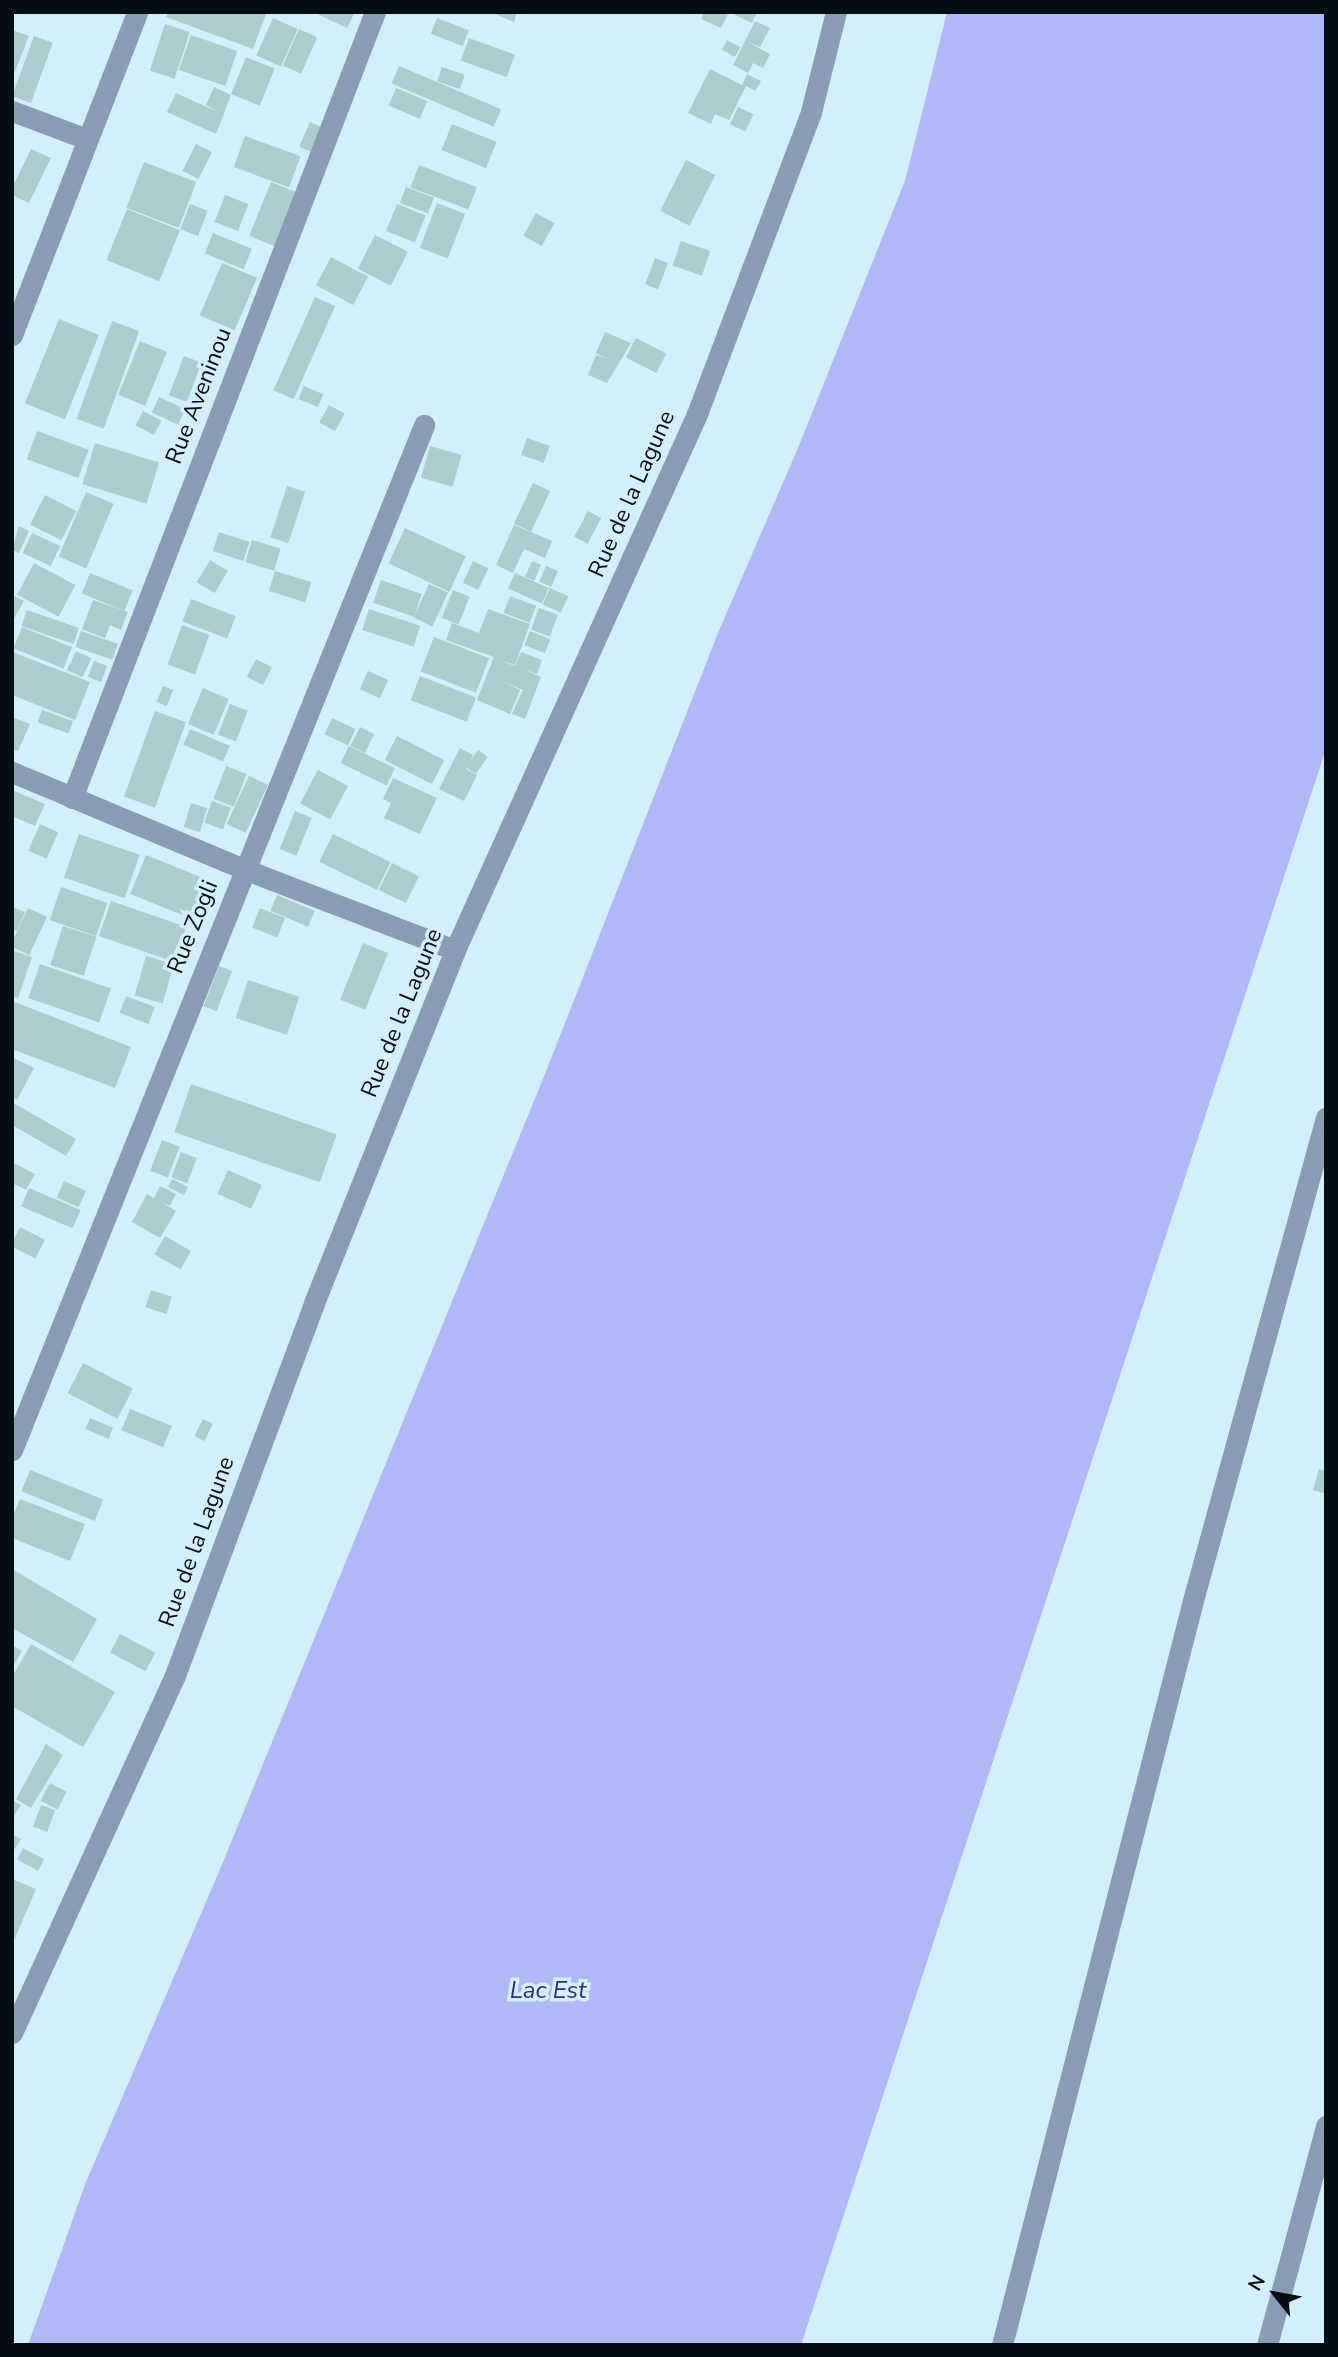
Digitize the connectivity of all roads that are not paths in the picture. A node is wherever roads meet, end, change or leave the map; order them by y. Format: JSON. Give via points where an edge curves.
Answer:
{"nodes":[{"id":1,"x":137,"y":12,"type":"edge"},
{"id":2,"x":375,"y":12,"type":"edge"},
{"id":3,"x":836,"y":12,"type":"edge"},
{"id":4,"x":12,"y":111,"type":"edge"},
{"id":5,"x":87,"y":139,"type":"junction"},
{"id":6,"x":12,"y":335,"type":"edge"},
{"id":7,"x":424,"y":425,"type":"dead end"},
{"id":8,"x":12,"y":772,"type":"edge"},
{"id":9,"x":72,"y":798,"type":"junction"},
{"id":10,"x":244,"y":869,"type":"junction"},
{"id":11,"x":455,"y":950,"type":"junction"},
{"id":12,"x":1326,"y":1118,"type":"edge"},
{"id":13,"x":12,"y":1450,"type":"edge"},
{"id":14,"x":12,"y":2033,"type":"edge"},
{"id":15,"x":1326,"y":2126,"type":"edge"},
{"id":16,"x":1002,"y":2345,"type":"edge"},
{"id":17,"x":1267,"y":2345,"type":"edge"}],
"edges":[{"from":1,"to":5,"type":"street"},
{"from":2,"to":9,"type":"street","name":"Rue Aveninou"},
{"from":3,"to":11,"type":"street","name":"Rue de la Lagune","via":[[811,112],[697,414]]},
{"from":4,"to":5,"type":"street"},
{"from":5,"to":6,"type":"street"},
{"from":7,"to":10,"type":"street","name":"Rue Zogli"},
{"from":8,"to":9,"type":"street"},
{"from":9,"to":10,"type":"street"},
{"from":10,"to":11,"type":"street"},
{"from":10,"to":13,"type":"street","name":"Rue Zogli"},
{"from":11,"to":14,"type":"street","name":"Rue de la Lagune","via":[[314,1303],[174,1678]]},
{"from":12,"to":16,"type":"street","via":[[1195,1593]]},
{"from":15,"to":17,"type":"street"}]}
